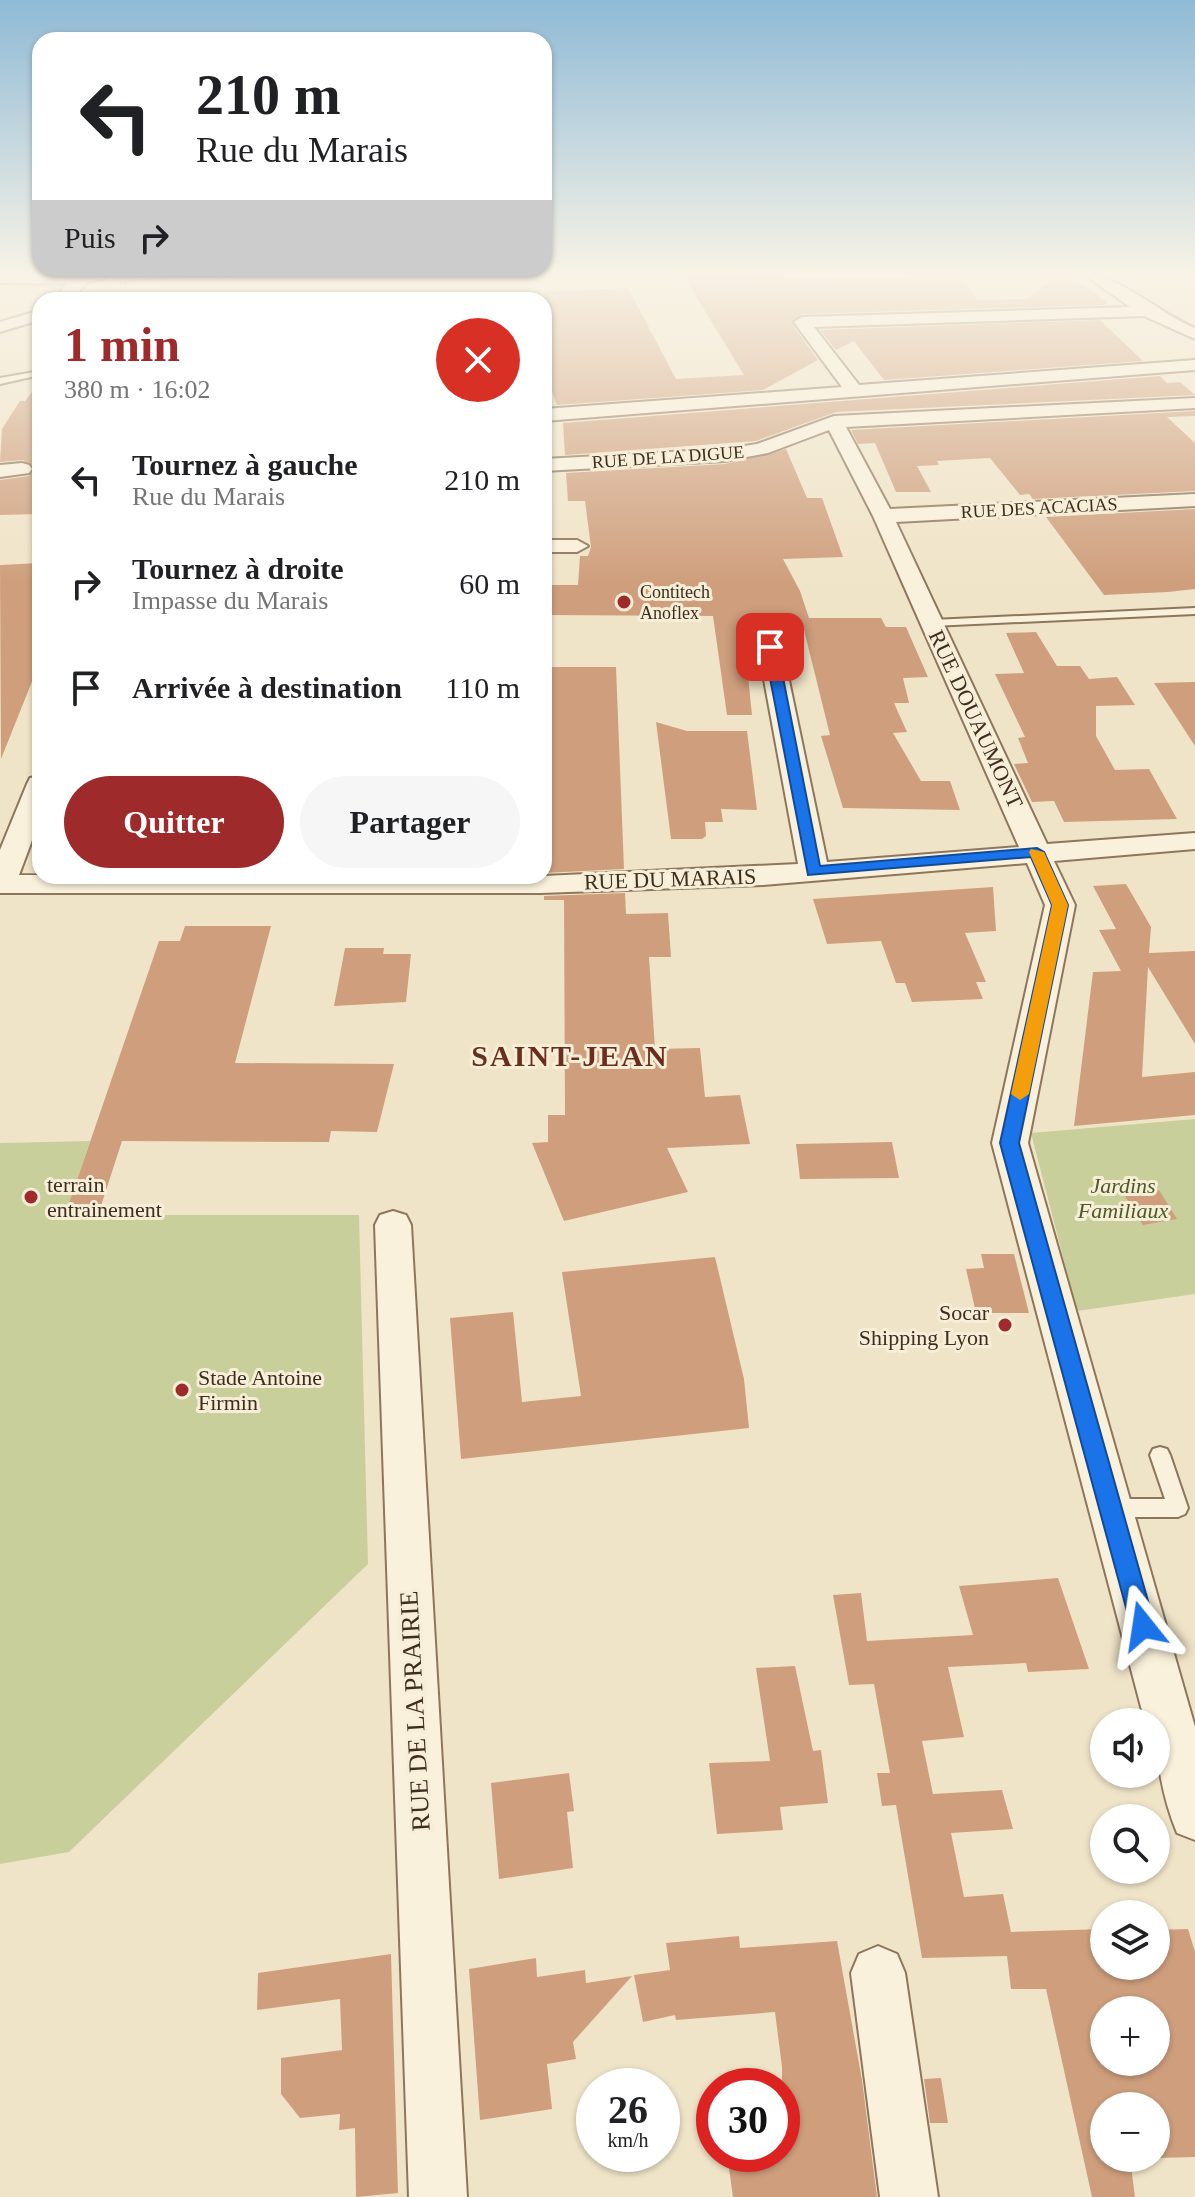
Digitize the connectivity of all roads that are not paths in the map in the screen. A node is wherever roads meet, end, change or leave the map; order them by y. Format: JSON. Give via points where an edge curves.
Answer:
{"nodes":[{"id":1,"x":844,"y":378,"type":"edge"},
{"id":2,"x":1031,"y":378,"type":"edge"},
{"id":3,"x":854,"y":391,"type":"junction"},
{"id":4,"x":1195,"y":403,"type":"edge"},
{"id":5,"x":552,"y":414,"type":"edge"},
{"id":6,"x":834,"y":422,"type":"junction"},
{"id":7,"x":552,"y":465,"type":"edge"},
{"id":8,"x":22,"y":469,"type":"dead end"},
{"id":9,"x":0,"y":471,"type":"edge"},
{"id":10,"x":1195,"y":500,"type":"edge"},
{"id":11,"x":883,"y":516,"type":"junction"},
{"id":12,"x":552,"y":546,"type":"edge"},
{"id":13,"x":577,"y":546,"type":"dead end"},
{"id":14,"x":1195,"y":611,"type":"edge"},
{"id":15,"x":932,"y":623,"type":"junction"},
{"id":16,"x":770,"y":647,"type":"dead end"},
{"id":17,"x":32,"y":804,"type":"edge"},
{"id":18,"x":1195,"y":841,"type":"edge"},
{"id":19,"x":1037,"y":852,"type":"junction"},
{"id":20,"x":814,"y":871,"type":"junction"},
{"id":21,"x":552,"y":883,"type":"edge"},
{"id":22,"x":0,"y":884,"type":"edge"},
{"id":23,"x":32,"y":884,"type":"edge"},
{"id":24,"x":32,"y":884,"type":"edge"},
{"id":25,"x":541,"y":884,"type":"edge"},
{"id":26,"x":393,"y":1225,"type":"dead end"},
{"id":27,"x":1160,"y":1455,"type":"dead end"},
{"id":28,"x":1111,"y":1508,"type":"junction"},
{"id":29,"x":1195,"y":1815,"type":"edge"},
{"id":30,"x":878,"y":1973,"type":"dead end"},
{"id":31,"x":438,"y":2197,"type":"edge"},
{"id":32,"x":909,"y":2197,"type":"edge"}],
"edges":[{"from":1,"to":3,"type":"street"},
{"from":2,"to":3,"type":"street"},
{"from":3,"to":5,"type":"street"},
{"from":4,"to":6,"type":"street","name":"RUE DE LA DIGUE"},
{"from":6,"to":7,"type":"street","name":"RUE DE LA DIGUE","via":[[761,449],[725,455]]},
{"from":6,"to":11,"type":"street","name":"RUE DOUAUMONT"},
{"from":8,"to":9,"type":"street"},
{"from":10,"to":11,"type":"street","name":"RUE DES ACACIAS"},
{"from":11,"to":15,"type":"street","name":"RUE DOUAUMONT"},
{"from":12,"to":13,"type":"street"},
{"from":14,"to":15,"type":"lane"},
{"from":15,"to":19,"type":"street","name":"RUE DOUAUMONT"},
{"from":16,"to":20,"type":"street"},
{"from":17,"to":22,"type":"street"},
{"from":18,"to":19,"type":"street","name":"RUE DU MARAIS"},
{"from":19,"to":20,"type":"street","name":"RUE DU MARAIS"},
{"from":19,"to":28,"type":"street","name":"RUE DOUAUMONT","via":[[1060,905],[1010,1143]]},
{"from":20,"to":21,"type":"street","name":"RUE DU MARAIS"},
{"from":22,"to":24,"type":"street","name":"RUE DU MARAIS"},
{"from":23,"to":25,"type":"street","name":"RUE DU MARAIS"},
{"from":26,"to":31,"type":"street","name":"RUE DE LA PRAIRIE"},
{"from":27,"to":28,"type":"lane","via":[[1178,1508]]},
{"from":28,"to":29,"type":"street","name":"RUE DOUAUMONT"},
{"from":30,"to":32,"type":"street"}]}
